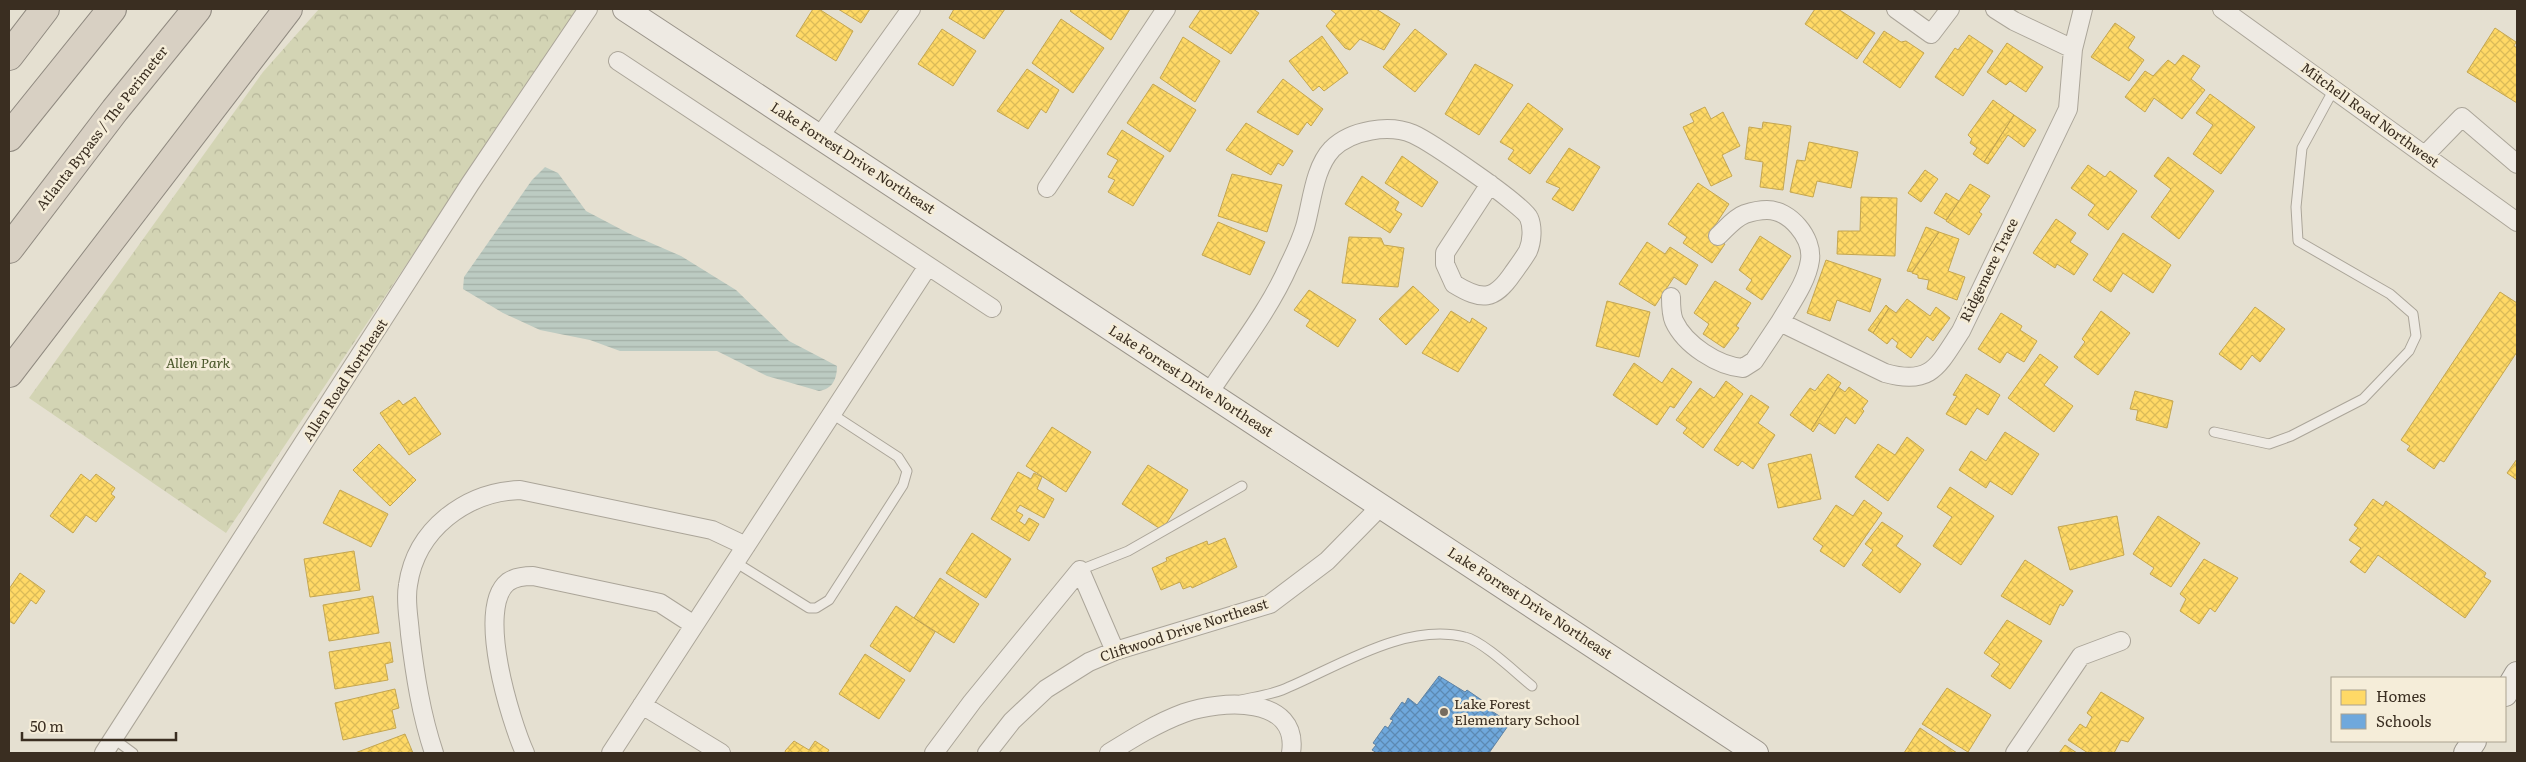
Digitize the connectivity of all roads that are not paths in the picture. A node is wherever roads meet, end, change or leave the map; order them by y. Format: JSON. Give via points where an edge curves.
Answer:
{"nodes":[{"id":1,"x":45,"y":9,"type":"edge"},
{"id":2,"x":112,"y":9,"type":"edge"},
{"id":3,"x":197,"y":9,"type":"edge"},
{"id":4,"x":288,"y":9,"type":"edge"},
{"id":5,"x":588,"y":9,"type":"edge"},
{"id":6,"x":625,"y":9,"type":"edge"},
{"id":7,"x":911,"y":9,"type":"edge"},
{"id":8,"x":1166,"y":9,"type":"edge"},
{"id":9,"x":1896,"y":9,"type":"edge"},
{"id":10,"x":1950,"y":9,"type":"edge"},
{"id":11,"x":1995,"y":9,"type":"edge"},
{"id":12,"x":2083,"y":9,"type":"edge"},
{"id":13,"x":2222,"y":9,"type":"edge"},
{"id":14,"x":2240,"y":14,"type":"edge"},
{"id":15,"x":2073,"y":49,"type":"junction"},
{"id":16,"x":9,"y":56,"type":"edge"},
{"id":17,"x":618,"y":61,"type":"dead end"},
{"id":18,"x":2334,"y":90,"type":"junction"},
{"id":19,"x":820,"y":136,"type":"junction"},
{"id":20,"x":9,"y":137,"type":"edge"},
{"id":21,"x":2425,"y":155,"type":"junction"},
{"id":22,"x":2517,"y":164,"type":"edge"},
{"id":23,"x":1490,"y":184,"type":"junction"},
{"id":24,"x":1048,"y":188,"type":"dead end"},
{"id":25,"x":2517,"y":222,"type":"edge"},
{"id":26,"x":1718,"y":236,"type":"dead end"},
{"id":27,"x":9,"y":249,"type":"edge"},
{"id":28,"x":928,"y":266,"type":"junction"},
{"id":29,"x":1672,"y":297,"type":"dead end"},
{"id":30,"x":992,"y":308,"type":"dead end"},
{"id":31,"x":1780,"y":322,"type":"junction"},
{"id":32,"x":9,"y":373,"type":"edge"},
{"id":33,"x":1209,"y":393,"type":"junction"},
{"id":34,"x":832,"y":414,"type":"junction"},
{"id":35,"x":2214,"y":432,"type":"dead end"},
{"id":36,"x":1242,"y":486,"type":"dead end"},
{"id":37,"x":1381,"y":506,"type":"junction"},
{"id":38,"x":746,"y":546,"type":"junction"},
{"id":39,"x":735,"y":562,"type":"junction"},
{"id":40,"x":1080,"y":570,"type":"junction"},
{"id":41,"x":694,"y":625,"type":"junction"},
{"id":42,"x":2121,"y":641,"type":"dead end"},
{"id":43,"x":1115,"y":651,"type":"junction"},
{"id":44,"x":2517,"y":674,"type":"edge"},
{"id":45,"x":1532,"y":686,"type":"dead end"},
{"id":46,"x":2506,"y":692,"type":"edge"},
{"id":47,"x":642,"y":705,"type":"junction"},
{"id":48,"x":1222,"y":705,"type":"junction"},
{"id":49,"x":2473,"y":742,"type":"edge"},
{"id":50,"x":109,"y":746,"type":"edge"},
{"id":51,"x":133,"y":753,"type":"edge"},
{"id":52,"x":434,"y":753,"type":"edge"},
{"id":53,"x":524,"y":753,"type":"edge"},
{"id":54,"x":611,"y":753,"type":"edge"},
{"id":55,"x":721,"y":753,"type":"edge"},
{"id":56,"x":934,"y":753,"type":"edge"},
{"id":57,"x":987,"y":753,"type":"edge"},
{"id":58,"x":1109,"y":753,"type":"edge"},
{"id":59,"x":1291,"y":753,"type":"edge"},
{"id":60,"x":1756,"y":753,"type":"edge"},
{"id":61,"x":2014,"y":753,"type":"edge"},
{"id":62,"x":2466,"y":753,"type":"edge"}],
"edges":[{"from":1,"to":16,"type":"highway"},
{"from":2,"to":20,"type":"highway"},
{"from":3,"to":27,"type":"highway","name":"Atlanta Bypass / The Perimeter"},
{"from":4,"to":32,"type":"highway"},
{"from":5,"to":50,"type":"street","name":"Allen Road Northeast","via":[[470,184]]},
{"from":6,"to":19,"type":"street","name":"Lake Forrest Drive Northeast"},
{"from":7,"to":19,"type":"street"},
{"from":8,"to":24,"type":"street"},
{"from":9,"to":10,"type":"street","via":[[1930,34]]},
{"from":11,"to":15,"type":"street"},
{"from":12,"to":15,"type":"street","name":"Ridgemere Trace"},
{"from":13,"to":14,"type":"street","name":"Mitchell Road Northwest"},
{"from":14,"to":18,"type":"street","name":"Mitchell Road Northwest"},
{"from":15,"to":31,"type":"street","name":"Ridgemere Trace","via":[[2068,109],[1961,330],[1942,359],[1925,376],[1903,378],[1885,373]]},
{"from":17,"to":28,"type":"street"},
{"from":18,"to":21,"type":"street","name":"Mitchell Road Northwest"},
{"from":18,"to":35,"type":"lane","via":[[2302,148],[2296,207],[2298,241],[2390,294],[2414,314],[2416,336],[2409,351],[2363,399],[2291,436],[2268,444]]},
{"from":19,"to":33,"type":"street","name":"Lake Forrest Drive Northeast"},
{"from":21,"to":22,"type":"street","via":[[2462,117]]},
{"from":21,"to":25,"type":"street","name":"Mitchell Road Northwest"},
{"from":23,"to":23,"type":"street","via":[[1515,201],[1529,216],[1532,234],[1528,250],[1502,289],[1490,295],[1478,295],[1454,284],[1444,264],[1445,253]]},
{"from":23,"to":33,"type":"street","via":[[1413,134],[1382,129],[1350,136],[1333,148],[1322,162],[1304,228],[1289,267]]},
{"from":26,"to":31,"type":"street","via":[[1744,214],[1768,210],[1782,214],[1799,227],[1809,242],[1810,259],[1806,275]]},
{"from":28,"to":30,"type":"street"},
{"from":28,"to":34,"type":"street"},
{"from":29,"to":31,"type":"street","via":[[1674,321],[1690,341],[1709,357],[1730,367],[1743,368],[1754,361]]},
{"from":33,"to":37,"type":"street","name":"Lake Forrest Drive Northeast"},
{"from":34,"to":38,"type":"street"},
{"from":34,"to":39,"type":"lane","via":[[898,457],[907,471],[903,485],[829,600],[816,608],[809,608]]},
{"from":36,"to":40,"type":"lane","via":[[1128,551]]},
{"from":37,"to":43,"type":"street","name":"Cliftwood Drive Northeast","via":[[1327,561],[1270,604]]},
{"from":37,"to":60,"type":"street","name":"Lake Forrest Drive Northeast"},
{"from":38,"to":39,"type":"street"},
{"from":38,"to":52,"type":"street","via":[[712,530],[520,490],[488,494],[457,509],[425,542],[411,570],[408,585],[415,673]]},
{"from":39,"to":41,"type":"street"},
{"from":40,"to":43,"type":"street"},
{"from":40,"to":56,"type":"street"},
{"from":41,"to":47,"type":"street"},
{"from":41,"to":53,"type":"street","via":[[660,603],[534,576],[524,576],[508,583],[497,603],[497,655],[505,697]]},
{"from":42,"to":61,"type":"street","via":[[2081,656]]},
{"from":43,"to":57,"type":"street","name":"Cliftwood Drive Northeast","via":[[1089,662],[1046,689],[1012,721]]},
{"from":44,"to":46,"type":"street"},
{"from":45,"to":48,"type":"lane","via":[[1467,637],[1442,634],[1370,650],[1280,690]]},
{"from":47,"to":54,"type":"street"},
{"from":47,"to":55,"type":"street"},
{"from":48,"to":58,"type":"street","via":[[1186,713]]},
{"from":48,"to":59,"type":"street","via":[[1263,708],[1278,714],[1289,727]]},
{"from":49,"to":62,"type":"street"},
{"from":50,"to":51,"type":"lane"}]}
